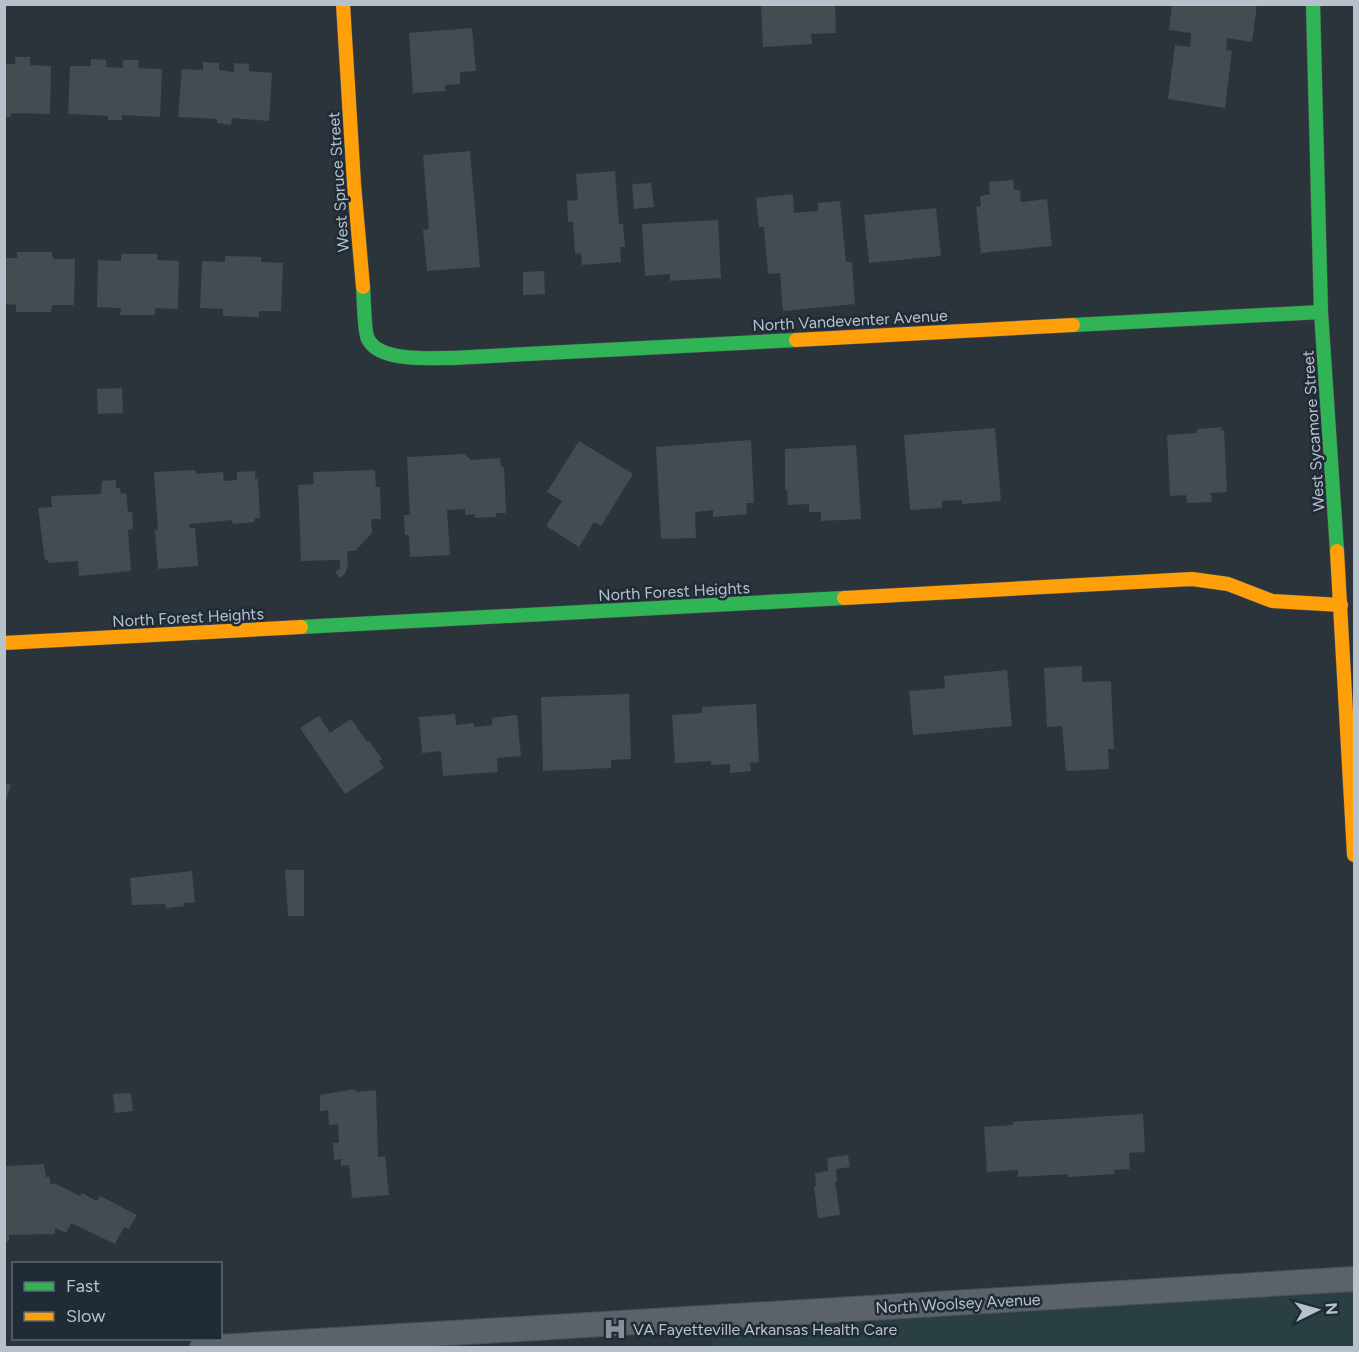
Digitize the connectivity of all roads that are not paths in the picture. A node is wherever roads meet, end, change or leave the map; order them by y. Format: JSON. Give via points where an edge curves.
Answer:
{"nodes":[{"id":1,"x":344,"y":4,"type":"edge"},
{"id":2,"x":1313,"y":4,"type":"edge"},
{"id":3,"x":1321,"y":312,"type":"junction"},
{"id":4,"x":381,"y":352,"type":"joint"},
{"id":5,"x":1341,"y":606,"type":"junction"},
{"id":6,"x":4,"y":644,"type":"edge"},
{"id":7,"x":1354,"y":855,"type":"edge"},
{"id":8,"x":1354,"y":1279,"type":"edge"},
{"id":9,"x":202,"y":1347,"type":"edge"}],
"edges":[{"from":1,"to":4,"type":"street","name":"West Spruce Street","via":[[368,339]]},
{"from":2,"to":3,"type":"street","name":"West Sycamore Street"},
{"from":3,"to":4,"type":"street","name":"North Vandeventer Avenue","via":[[452,358],[411,358]]},
{"from":3,"to":5,"type":"street","name":"West Sycamore Street"},
{"from":5,"to":6,"type":"street","name":"North Forest Heights","via":[[1272,601],[1228,584],[1192,579]]},
{"from":5,"to":7,"type":"street","name":"West Sycamore Street"},
{"from":8,"to":9,"type":"street","name":"North Woolsey Avenue"}]}
